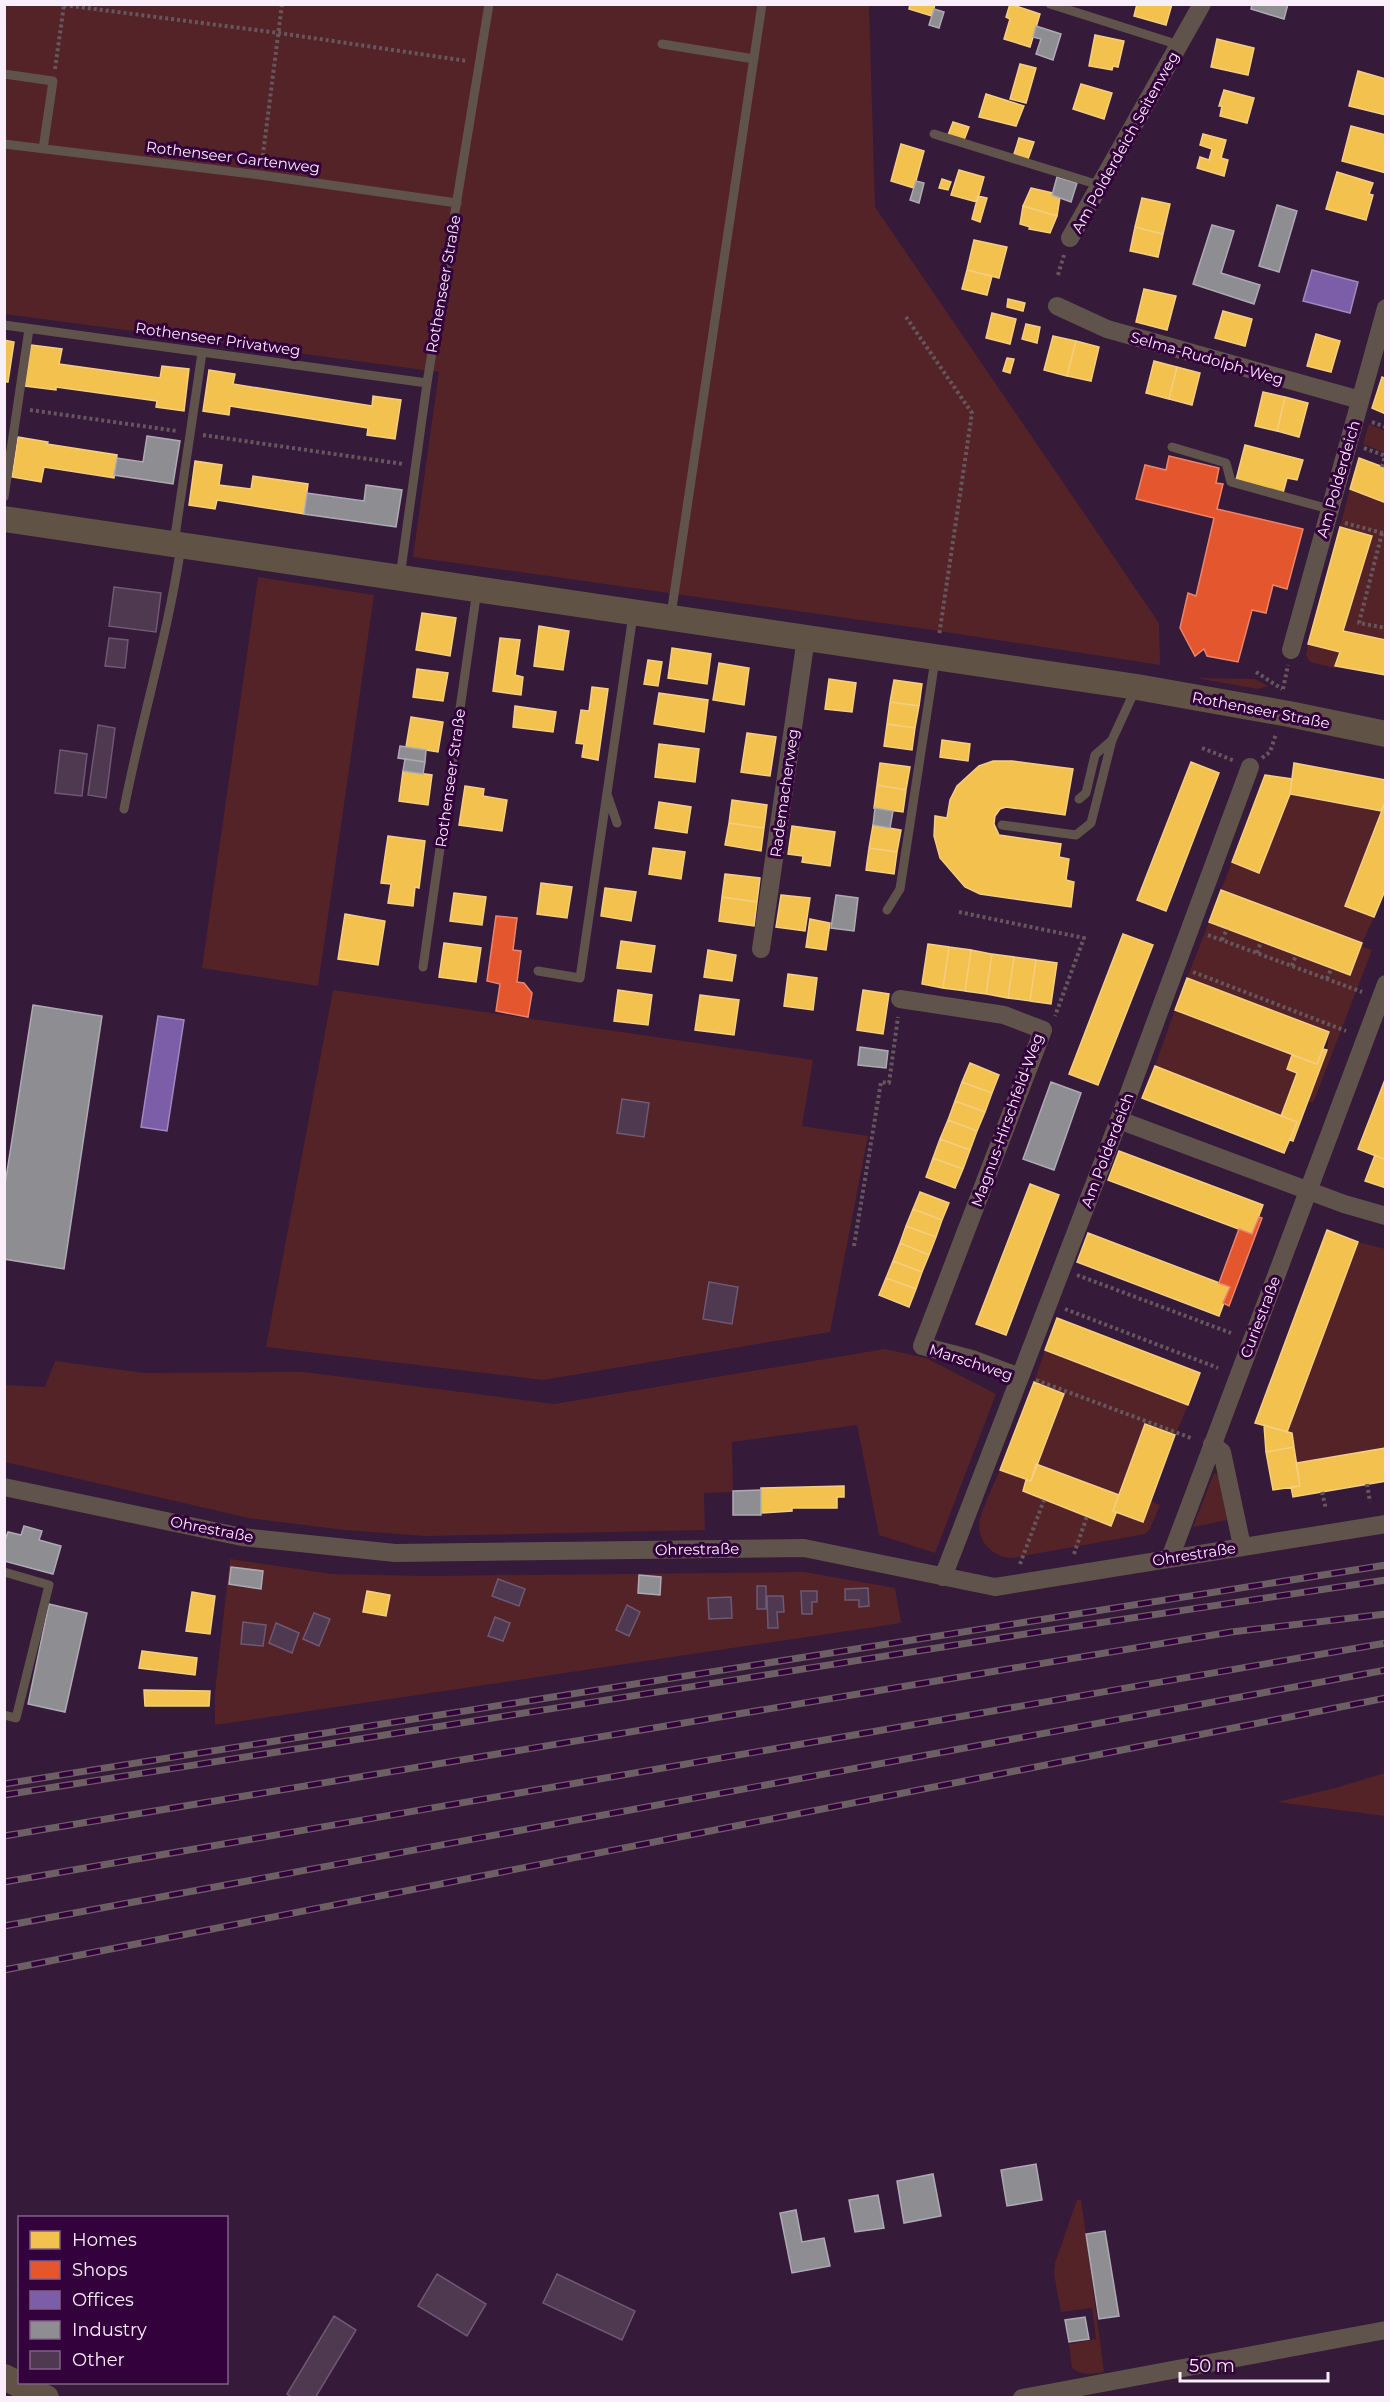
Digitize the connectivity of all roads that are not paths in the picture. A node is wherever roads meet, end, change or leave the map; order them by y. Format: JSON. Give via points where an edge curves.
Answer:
{"nodes":[{"id":1,"x":489,"y":4,"type":"edge"},
{"id":2,"x":762,"y":4,"type":"edge"},
{"id":3,"x":1050,"y":4,"type":"edge"},
{"id":4,"x":1202,"y":4,"type":"edge"},
{"id":5,"x":662,"y":44,"type":"dead end"},
{"id":6,"x":1179,"y":45,"type":"junction"},
{"id":7,"x":754,"y":59,"type":"junction"},
{"id":8,"x":4,"y":74,"type":"edge"},
{"id":9,"x":934,"y":134,"type":"dead end"},
{"id":10,"x":4,"y":144,"type":"edge"},
{"id":11,"x":44,"y":149,"type":"junction"},
{"id":12,"x":1100,"y":185,"type":"junction"},
{"id":13,"x":457,"y":203,"type":"junction"},
{"id":14,"x":1068,"y":242,"type":"road end"},
{"id":15,"x":1057,"y":306,"type":"dead end"},
{"id":16,"x":1386,"y":308,"type":"edge"},
{"id":17,"x":4,"y":326,"type":"edge"},
{"id":18,"x":29,"y":329,"type":"junction"},
{"id":19,"x":202,"y":352,"type":"junction"},
{"id":20,"x":427,"y":383,"type":"junction"},
{"id":21,"x":1360,"y":400,"type":"junction"},
{"id":22,"x":1172,"y":447,"type":"dead end"},
{"id":23,"x":4,"y":497,"type":"edge"},
{"id":24,"x":1334,"y":515,"type":"junction"},
{"id":25,"x":4,"y":519,"type":"edge"},
{"id":26,"x":178,"y":543,"type":"junction"},
{"id":27,"x":400,"y":578,"type":"junction"},
{"id":28,"x":477,"y":590,"type":"junction"},
{"id":29,"x":634,"y":612,"type":"junction"},
{"id":30,"x":670,"y":618,"type":"junction"},
{"id":31,"x":806,"y":638,"type":"junction"},
{"id":32,"x":1291,"y":650,"type":"dead end"},
{"id":33,"x":936,"y":657,"type":"junction"},
{"id":34,"x":1137,"y":687,"type":"junction"},
{"id":35,"x":1386,"y":734,"type":"edge"},
{"id":36,"x":1112,"y":740,"type":"junction"},
{"id":37,"x":1250,"y":767,"type":"road end"},
{"id":38,"x":606,"y":792,"type":"junction"},
{"id":39,"x":1079,"y":799,"type":"dead end"},
{"id":40,"x":124,"y":809,"type":"dead end"},
{"id":41,"x":617,"y":823,"type":"dead end"},
{"id":42,"x":1002,"y":825,"type":"dead end"},
{"id":43,"x":887,"y":910,"type":"dead end"},
{"id":44,"x":762,"y":949,"type":"dead end"},
{"id":45,"x":423,"y":967,"type":"dead end"},
{"id":46,"x":538,"y":971,"type":"dead end"},
{"id":47,"x":1386,"y":984,"type":"edge"},
{"id":48,"x":900,"y":999,"type":"road end"},
{"id":49,"x":1119,"y":1120,"type":"junction"},
{"id":50,"x":1308,"y":1191,"type":"junction"},
{"id":51,"x":1386,"y":1216,"type":"edge"},
{"id":52,"x":922,"y":1346,"type":"joint"},
{"id":53,"x":1020,"y":1376,"type":"junction"},
{"id":54,"x":1212,"y":1444,"type":"junction"},
{"id":55,"x":4,"y":1487,"type":"edge"},
{"id":56,"x":1386,"y":1524,"type":"edge"},
{"id":57,"x":1242,"y":1546,"type":"junction"},
{"id":58,"x":1170,"y":1557,"type":"junction"},
{"id":59,"x":4,"y":1572,"type":"edge"},
{"id":60,"x":943,"y":1577,"type":"junction"},
{"id":61,"x":4,"y":1715,"type":"edge"},
{"id":62,"x":1386,"y":2330,"type":"edge"},
{"id":63,"x":4,"y":2377,"type":"edge"},
{"id":64,"x":18,"y":2384,"type":"edge"},
{"id":65,"x":19,"y":2384,"type":"edge"},
{"id":66,"x":46,"y":2397,"type":"edge"},
{"id":67,"x":1022,"y":2397,"type":"edge"}],
"edges":[{"from":1,"to":13,"type":"lane","name":"Rothenseer Straße"},
{"from":2,"to":7,"type":"lane"},
{"from":3,"to":6,"type":"lane","name":"Am Polderdeich Seitenweg"},
{"from":4,"to":6,"type":"street","name":"Am Polderdeich Seitenweg"},
{"from":5,"to":7,"type":"lane"},
{"from":6,"to":12,"type":"street","name":"Am Polderdeich Seitenweg"},
{"from":7,"to":30,"type":"lane"},
{"from":8,"to":11,"type":"lane","via":[[53,81]]},
{"from":9,"to":12,"type":"lane"},
{"from":10,"to":11,"type":"lane","name":"Rothenseer Gartenweg"},
{"from":11,"to":13,"type":"lane","name":"Rothenseer Gartenweg"},
{"from":12,"to":14,"type":"street","name":"Am Polderdeich Seitenweg"},
{"from":13,"to":20,"type":"lane","name":"Rothenseer Straße"},
{"from":15,"to":21,"type":"street","name":"Selma-Rudolph-Weg","via":[[1107,330]]},
{"from":16,"to":21,"type":"street","name":"Am Polderdeich"},
{"from":17,"to":18,"type":"lane","name":"Rothenseer Privatweg"},
{"from":18,"to":19,"type":"lane","name":"Rothenseer Privatweg"},
{"from":18,"to":23,"type":"lane"},
{"from":19,"to":20,"type":"lane","name":"Rothenseer Privatweg"},
{"from":19,"to":26,"type":"lane"},
{"from":20,"to":27,"type":"lane","name":"Rothenseer Straße"},
{"from":21,"to":24,"type":"street","name":"Am Polderdeich"},
{"from":22,"to":24,"type":"lane","via":[[1226,463],[1231,482]]},
{"from":24,"to":32,"type":"street","name":"Am Polderdeich"},
{"from":25,"to":26,"type":"street","name":"Rothenseer Straße"},
{"from":26,"to":27,"type":"street","name":"Rothenseer Straße"},
{"from":26,"to":40,"type":"lane","via":[[158,669],[139,734]]},
{"from":27,"to":28,"type":"street","name":"Rothenseer Straße"},
{"from":28,"to":29,"type":"street","name":"Rothenseer Straße"},
{"from":28,"to":45,"type":"lane","name":"Rothenseer Straße"},
{"from":29,"to":30,"type":"street","name":"Rothenseer Straße"},
{"from":29,"to":38,"type":"lane"},
{"from":30,"to":31,"type":"street","name":"Rothenseer Straße"},
{"from":31,"to":33,"type":"street","name":"Rothenseer Straße"},
{"from":31,"to":44,"type":"street","name":"Rademacherweg"},
{"from":33,"to":34,"type":"street","name":"Rothenseer Straße"},
{"from":33,"to":43,"type":"lane","via":[[900,890]]},
{"from":34,"to":35,"type":"street","name":"Rothenseer Straße"},
{"from":34,"to":36,"type":"lane"},
{"from":36,"to":39,"type":"lane","via":[[1095,755],[1086,793]]},
{"from":36,"to":42,"type":"lane","via":[[1091,823],[1076,835]]},
{"from":37,"to":49,"type":"street","name":"Am Polderdeich"},
{"from":38,"to":41,"type":"lane"},
{"from":38,"to":46,"type":"lane","via":[[580,978]]},
{"from":47,"to":50,"type":"street","name":"Curiestraße"},
{"from":48,"to":52,"type":"street","name":"Magnus-Hirschfeld-Weg","via":[[1004,1015],[1043,1029]]},
{"from":49,"to":50,"type":"street"},
{"from":49,"to":53,"type":"street","name":"Am Polderdeich"},
{"from":50,"to":51,"type":"street"},
{"from":50,"to":54,"type":"street","name":"Curiestraße"},
{"from":52,"to":53,"type":"street","name":"Marschweg"},
{"from":53,"to":60,"type":"street","name":"Am Polderdeich"},
{"from":54,"to":57,"type":"street","via":[[1222,1452]]},
{"from":54,"to":58,"type":"street","name":"Curiestraße"},
{"from":55,"to":60,"type":"street","name":"Ohrestraße","via":[[242,1537],[395,1553],[804,1548]]},
{"from":56,"to":57,"type":"street","name":"Ohrestraße"},
{"from":57,"to":58,"type":"street","name":"Ohrestraße"},
{"from":58,"to":60,"type":"street","name":"Ohrestraße","via":[[1017,1586],[995,1587]]},
{"from":59,"to":61,"type":"lane","via":[[49,1585],[16,1718]]},
{"from":62,"to":67,"type":"street"},
{"from":63,"to":64,"type":"street"},
{"from":65,"to":66,"type":"street"}]}
